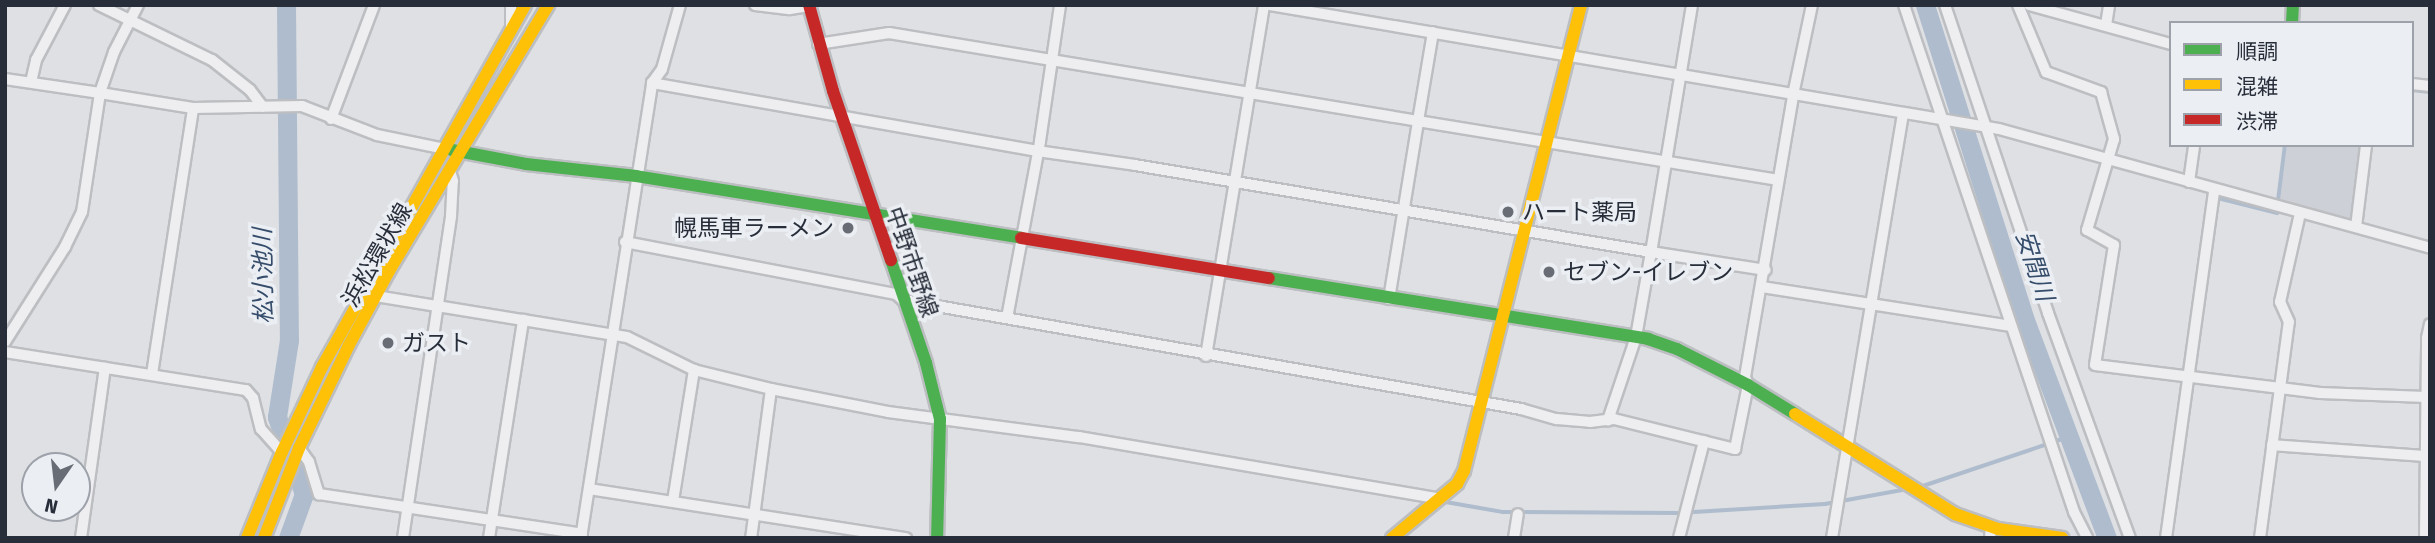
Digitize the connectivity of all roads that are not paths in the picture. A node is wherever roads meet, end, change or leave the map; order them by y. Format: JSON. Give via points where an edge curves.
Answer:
{"nodes":[{"id":1,"x":65,"y":5,"type":"edge"},
{"id":2,"x":99,"y":5,"type":"edge"},
{"id":3,"x":138,"y":5,"type":"edge"},
{"id":4,"x":374,"y":5,"type":"edge"},
{"id":5,"x":525,"y":5,"type":"edge"},
{"id":6,"x":548,"y":5,"type":"edge"},
{"id":7,"x":680,"y":5,"type":"edge"},
{"id":8,"x":755,"y":5,"type":"edge"},
{"id":9,"x":1060,"y":5,"type":"edge"},
{"id":10,"x":1264,"y":5,"type":"edge"},
{"id":11,"x":1270,"y":5,"type":"edge"},
{"id":12,"x":1581,"y":5,"type":"edge"},
{"id":13,"x":1692,"y":5,"type":"edge"},
{"id":14,"x":1812,"y":5,"type":"edge"},
{"id":15,"x":1904,"y":5,"type":"edge"},
{"id":16,"x":1945,"y":5,"type":"edge"},
{"id":17,"x":2018,"y":5,"type":"edge"},
{"id":18,"x":2029,"y":5,"type":"edge"},
{"id":19,"x":2109,"y":5,"type":"edge"},
{"id":20,"x":508,"y":6,"type":"edge"},
{"id":21,"x":809,"y":6,"type":"edge"},
{"id":22,"x":130,"y":20,"type":"junction"},
{"id":23,"x":2106,"y":25,"type":"junction"},
{"id":24,"x":511,"y":29,"type":"junction"},
{"id":25,"x":1433,"y":32,"type":"junction"},
{"id":26,"x":2169,"y":43,"type":"edge"},
{"id":27,"x":818,"y":44,"type":"junction"},
{"id":28,"x":1569,"y":54,"type":"junction"},
{"id":29,"x":1052,"y":60,"type":"junction"},
{"id":30,"x":1681,"y":75,"type":"junction"},
{"id":31,"x":5,"y":79,"type":"edge"},
{"id":32,"x":31,"y":82,"type":"junction"},
{"id":33,"x":652,"y":83,"type":"junction"},
{"id":34,"x":1250,"y":92,"type":"junction"},
{"id":35,"x":100,"y":93,"type":"junction"},
{"id":36,"x":1793,"y":95,"type":"junction"},
{"id":37,"x":263,"y":107,"type":"junction"},
{"id":38,"x":193,"y":108,"type":"junction"},
{"id":39,"x":1903,"y":113,"type":"junction"},
{"id":40,"x":841,"y":117,"type":"junction"},
{"id":41,"x":331,"y":119,"type":"junction"},
{"id":42,"x":1943,"y":119,"type":"junction"},
{"id":43,"x":1418,"y":121,"type":"junction"},
{"id":44,"x":1985,"y":126,"type":"junction"},
{"id":45,"x":1547,"y":143,"type":"junction"},
{"id":46,"x":2194,"y":147,"type":"edge"},
{"id":47,"x":2366,"y":147,"type":"edge"},
{"id":48,"x":445,"y":149,"type":"junction"},
{"id":49,"x":461,"y":151,"type":"junction"},
{"id":50,"x":1037,"y":151,"type":"junction"},
{"id":51,"x":2108,"y":161,"type":"junction"},
{"id":52,"x":1665,"y":162,"type":"junction"},
{"id":53,"x":450,"y":171,"type":"junction"},
{"id":54,"x":636,"y":176,"type":"junction"},
{"id":55,"x":1779,"y":180,"type":"junction"},
{"id":56,"x":1234,"y":182,"type":"junction"},
{"id":57,"x":2189,"y":183,"type":"junction"},
{"id":58,"x":2214,"y":190,"type":"junction"},
{"id":59,"x":1405,"y":209,"type":"junction"},
{"id":60,"x":2300,"y":213,"type":"junction"},
{"id":61,"x":873,"y":216,"type":"junction"},
{"id":62,"x":2356,"y":228,"type":"junction"},
{"id":63,"x":1526,"y":231,"type":"junction"},
{"id":64,"x":1022,"y":240,"type":"junction"},
{"id":65,"x":625,"y":242,"type":"junction"},
{"id":66,"x":2430,"y":248,"type":"edge"},
{"id":67,"x":1651,"y":252,"type":"junction"},
{"id":68,"x":1766,"y":270,"type":"junction"},
{"id":69,"x":1218,"y":271,"type":"junction"},
{"id":70,"x":1762,"y":287,"type":"junction"},
{"id":71,"x":376,"y":296,"type":"junction"},
{"id":72,"x":1389,"y":299,"type":"junction"},
{"id":73,"x":903,"y":300,"type":"junction"},
{"id":74,"x":1873,"y":305,"type":"junction"},
{"id":75,"x":437,"y":306,"type":"junction"},
{"id":76,"x":1007,"y":317,"type":"junction"},
{"id":77,"x":1504,"y":317,"type":"junction"},
{"id":78,"x":523,"y":320,"type":"junction"},
{"id":79,"x":2430,"y":324,"type":"edge"},
{"id":80,"x":2011,"y":326,"type":"junction"},
{"id":81,"x":612,"y":334,"type":"junction"},
{"id":82,"x":1636,"y":337,"type":"junction"},
{"id":83,"x":5,"y":342,"type":"edge"},
{"id":84,"x":5,"y":352,"type":"edge"},
{"id":85,"x":1206,"y":356,"type":"junction"},
{"id":86,"x":105,"y":368,"type":"junction"},
{"id":87,"x":694,"y":370,"type":"junction"},
{"id":88,"x":152,"y":374,"type":"junction"},
{"id":89,"x":2187,"y":376,"type":"junction"},
{"id":90,"x":1748,"y":385,"type":"junction"},
{"id":91,"x":2279,"y":389,"type":"junction"},
{"id":92,"x":771,"y":390,"type":"junction"},
{"id":93,"x":2426,"y":397,"type":"junction"},
{"id":94,"x":1483,"y":403,"type":"junction"},
{"id":95,"x":940,"y":419,"type":"junction"},
{"id":96,"x":1608,"y":419,"type":"junction"},
{"id":97,"x":2429,"y":431,"type":"edge"},
{"id":98,"x":1703,"y":441,"type":"junction"},
{"id":99,"x":2272,"y":445,"type":"junction"},
{"id":100,"x":299,"y":448,"type":"junction"},
{"id":101,"x":1848,"y":449,"type":"junction"},
{"id":102,"x":282,"y":452,"type":"junction"},
{"id":103,"x":2427,"y":456,"type":"junction"},
{"id":104,"x":589,"y":489,"type":"junction"},
{"id":105,"x":1440,"y":499,"type":"junction"},
{"id":106,"x":673,"y":501,"type":"junction"},
{"id":107,"x":407,"y":505,"type":"junction"},
{"id":108,"x":1518,"y":514,"type":"dead end"},
{"id":109,"x":754,"y":515,"type":"junction"},
{"id":110,"x":492,"y":519,"type":"junction"},
{"id":111,"x":1990,"y":532,"type":"edge"},
{"id":112,"x":581,"y":536,"type":"edge"},
{"id":113,"x":81,"y":538,"type":"edge"},
{"id":114,"x":247,"y":538,"type":"edge"},
{"id":115,"x":264,"y":538,"type":"edge"},
{"id":116,"x":403,"y":538,"type":"edge"},
{"id":117,"x":489,"y":538,"type":"edge"},
{"id":118,"x":751,"y":538,"type":"edge"},
{"id":119,"x":906,"y":538,"type":"edge"},
{"id":120,"x":937,"y":538,"type":"edge"},
{"id":121,"x":1392,"y":538,"type":"edge"},
{"id":122,"x":1514,"y":538,"type":"edge"},
{"id":123,"x":1679,"y":538,"type":"edge"},
{"id":124,"x":1832,"y":538,"type":"edge"},
{"id":125,"x":2062,"y":538,"type":"edge"},
{"id":126,"x":2087,"y":538,"type":"edge"},
{"id":127,"x":2130,"y":538,"type":"edge"},
{"id":128,"x":2166,"y":538,"type":"edge"},
{"id":129,"x":2260,"y":538,"type":"edge"},
{"id":130,"x":2425,"y":538,"type":"edge"}],
"edges":[{"from":1,"to":32,"type":"street","via":[[36,60]]},
{"from":2,"to":22,"type":"street"},
{"from":3,"to":22,"type":"street"},
{"from":4,"to":41,"type":"street"},
{"from":5,"to":24,"type":"street","name":"浜松環状線"},
{"from":6,"to":49,"type":"street","name":"浜松環状線"},
{"from":7,"to":33,"type":"street","via":[[662,69]]},
{"from":8,"to":21,"type":"street"},
{"from":9,"to":29,"type":"street"},
{"from":10,"to":34,"type":"street"},
{"from":11,"to":25,"type":"street"},
{"from":12,"to":28,"type":"street"},
{"from":13,"to":30,"type":"street"},
{"from":14,"to":36,"type":"street"},
{"from":15,"to":42,"type":"street"},
{"from":16,"to":44,"type":"street"},
{"from":17,"to":51,"type":"street","via":[[2046,72],[2101,92],[2114,139]]},
{"from":18,"to":23,"type":"street"},
{"from":19,"to":23,"type":"street"},
{"from":20,"to":24,"type":"street"},
{"from":21,"to":27,"type":"street","name":"中野市野線"},
{"from":22,"to":35,"type":"street"},
{"from":22,"to":37,"type":"street","via":[[212,60],[250,90]]},
{"from":23,"to":26,"type":"street"},
{"from":24,"to":48,"type":"street","name":"浜松環状線"},
{"from":25,"to":28,"type":"street"},
{"from":25,"to":43,"type":"street"},
{"from":27,"to":29,"type":"street","via":[[889,33]]},
{"from":27,"to":40,"type":"street","name":"中野市野線"},
{"from":28,"to":30,"type":"street"},
{"from":28,"to":45,"type":"street"},
{"from":29,"to":34,"type":"street"},
{"from":29,"to":50,"type":"street"},
{"from":30,"to":36,"type":"street"},
{"from":30,"to":52,"type":"street"},
{"from":31,"to":32,"type":"street"},
{"from":32,"to":35,"type":"street"},
{"from":33,"to":40,"type":"street"},
{"from":33,"to":54,"type":"street"},
{"from":34,"to":43,"type":"street"},
{"from":34,"to":56,"type":"street"},
{"from":35,"to":38,"type":"street"},
{"from":35,"to":83,"type":"street","via":[[82,212]]},
{"from":36,"to":39,"type":"street"},
{"from":36,"to":55,"type":"street"},
{"from":37,"to":38,"type":"street"},
{"from":37,"to":41,"type":"street","via":[[302,106]]},
{"from":38,"to":88,"type":"street"},
{"from":39,"to":42,"type":"street"},
{"from":39,"to":74,"type":"street"},
{"from":40,"to":50,"type":"street"},
{"from":40,"to":61,"type":"street","name":"中野市野線"},
{"from":41,"to":48,"type":"street","via":[[377,135]]},
{"from":42,"to":44,"type":"street"},
{"from":42,"to":80,"type":"street"},
{"from":43,"to":45,"type":"street"},
{"from":43,"to":59,"type":"street"},
{"from":44,"to":51,"type":"street"},
{"from":44,"to":127,"type":"street"},
{"from":45,"to":52,"type":"street"},
{"from":45,"to":63,"type":"street"},
{"from":46,"to":57,"type":"street"},
{"from":47,"to":62,"type":"street"},
{"from":48,"to":49,"type":"street"},
{"from":48,"to":102,"type":"street","name":"浜松環状線","via":[[322,367]]},
{"from":49,"to":53,"type":"street","name":"浜松環状線"},
{"from":49,"to":54,"type":"street","via":[[526,164]]},
{"from":50,"to":56,"type":"street"},
{"from":50,"to":64,"type":"street"},
{"from":51,"to":57,"type":"street"},
{"from":51,"to":89,"type":"street","via":[[2087,230],[2114,245],[2095,365]]},
{"from":52,"to":55,"type":"street"},
{"from":52,"to":67,"type":"street"},
{"from":53,"to":71,"type":"street","name":"浜松環状線"},
{"from":53,"to":75,"type":"street","via":[[451,216]]},
{"from":54,"to":61,"type":"street"},
{"from":54,"to":65,"type":"street"},
{"from":55,"to":68,"type":"street"},
{"from":56,"to":59,"type":"street"},
{"from":56,"to":69,"type":"street"},
{"from":57,"to":58,"type":"street"},
{"from":58,"to":60,"type":"street"},
{"from":58,"to":89,"type":"street"},
{"from":59,"to":63,"type":"street"},
{"from":59,"to":72,"type":"street"},
{"from":60,"to":62,"type":"street"},
{"from":60,"to":91,"type":"street","via":[[2280,302],[2289,322]]},
{"from":61,"to":64,"type":"street"},
{"from":61,"to":73,"type":"street","name":"中野市野線"},
{"from":62,"to":66,"type":"street"},
{"from":63,"to":67,"type":"street"},
{"from":63,"to":77,"type":"street"},
{"from":64,"to":69,"type":"street"},
{"from":64,"to":76,"type":"street"},
{"from":65,"to":73,"type":"street","via":[[896,294]]},
{"from":65,"to":81,"type":"street"},
{"from":67,"to":68,"type":"street"},
{"from":67,"to":82,"type":"street"},
{"from":68,"to":70,"type":"street"},
{"from":69,"to":72,"type":"street"},
{"from":69,"to":85,"type":"street"},
{"from":70,"to":74,"type":"street"},
{"from":70,"to":90,"type":"street","via":[[1745,377]]},
{"from":71,"to":75,"type":"street"},
{"from":71,"to":100,"type":"street","name":"浜松環状線"},
{"from":72,"to":77,"type":"street"},
{"from":73,"to":76,"type":"street"},
{"from":73,"to":95,"type":"street","name":"中野市野線"},
{"from":74,"to":80,"type":"street"},
{"from":74,"to":101,"type":"street"},
{"from":75,"to":78,"type":"street"},
{"from":75,"to":107,"type":"street"},
{"from":76,"to":85,"type":"street"},
{"from":77,"to":82,"type":"street"},
{"from":77,"to":94,"type":"street"},
{"from":78,"to":81,"type":"street"},
{"from":78,"to":110,"type":"street"},
{"from":79,"to":93,"type":"street"},
{"from":80,"to":126,"type":"street"},
{"from":81,"to":87,"type":"street"},
{"from":81,"to":104,"type":"street"},
{"from":82,"to":90,"type":"street","via":[[1677,349]]},
{"from":82,"to":96,"type":"street"},
{"from":84,"to":86,"type":"street"},
{"from":85,"to":94,"type":"street"},
{"from":86,"to":88,"type":"street"},
{"from":86,"to":113,"type":"street"},
{"from":87,"to":92,"type":"street"},
{"from":87,"to":106,"type":"street"},
{"from":88,"to":102,"type":"street","via":[[246,390],[253,398],[261,429]]},
{"from":89,"to":91,"type":"street"},
{"from":89,"to":128,"type":"street"},
{"from":90,"to":98,"type":"street","via":[[1735,449]]},
{"from":90,"to":101,"type":"street"},
{"from":91,"to":93,"type":"street"},
{"from":91,"to":99,"type":"street"},
{"from":92,"to":95,"type":"street"},
{"from":92,"to":109,"type":"street"},
{"from":93,"to":97,"type":"street"},
{"from":94,"to":96,"type":"street","via":[[1557,419]]},
{"from":94,"to":105,"type":"street","via":[[1458,485]]},
{"from":95,"to":105,"type":"street","via":[[1079,437]]},
{"from":95,"to":120,"type":"street","name":"中野市野線"},
{"from":96,"to":98,"type":"street"},
{"from":97,"to":103,"type":"street"},
{"from":98,"to":123,"type":"street"},
{"from":99,"to":103,"type":"street"},
{"from":99,"to":129,"type":"street"},
{"from":100,"to":107,"type":"street","via":[[309,462],[318,494]]},
{"from":100,"to":115,"type":"street","name":"浜松環状線"},
{"from":101,"to":111,"type":"street"},
{"from":101,"to":124,"type":"street"},
{"from":102,"to":114,"type":"street","name":"浜松環状線"},
{"from":103,"to":130,"type":"street"},
{"from":104,"to":106,"type":"street"},
{"from":104,"to":112,"type":"street"},
{"from":105,"to":121,"type":"street"},
{"from":106,"to":109,"type":"street"},
{"from":107,"to":110,"type":"street"},
{"from":107,"to":116,"type":"street"},
{"from":108,"to":122,"type":"street"},
{"from":109,"to":118,"type":"street"},
{"from":109,"to":119,"type":"street"},
{"from":110,"to":112,"type":"street"},
{"from":110,"to":117,"type":"street"},
{"from":111,"to":125,"type":"street"}]}
